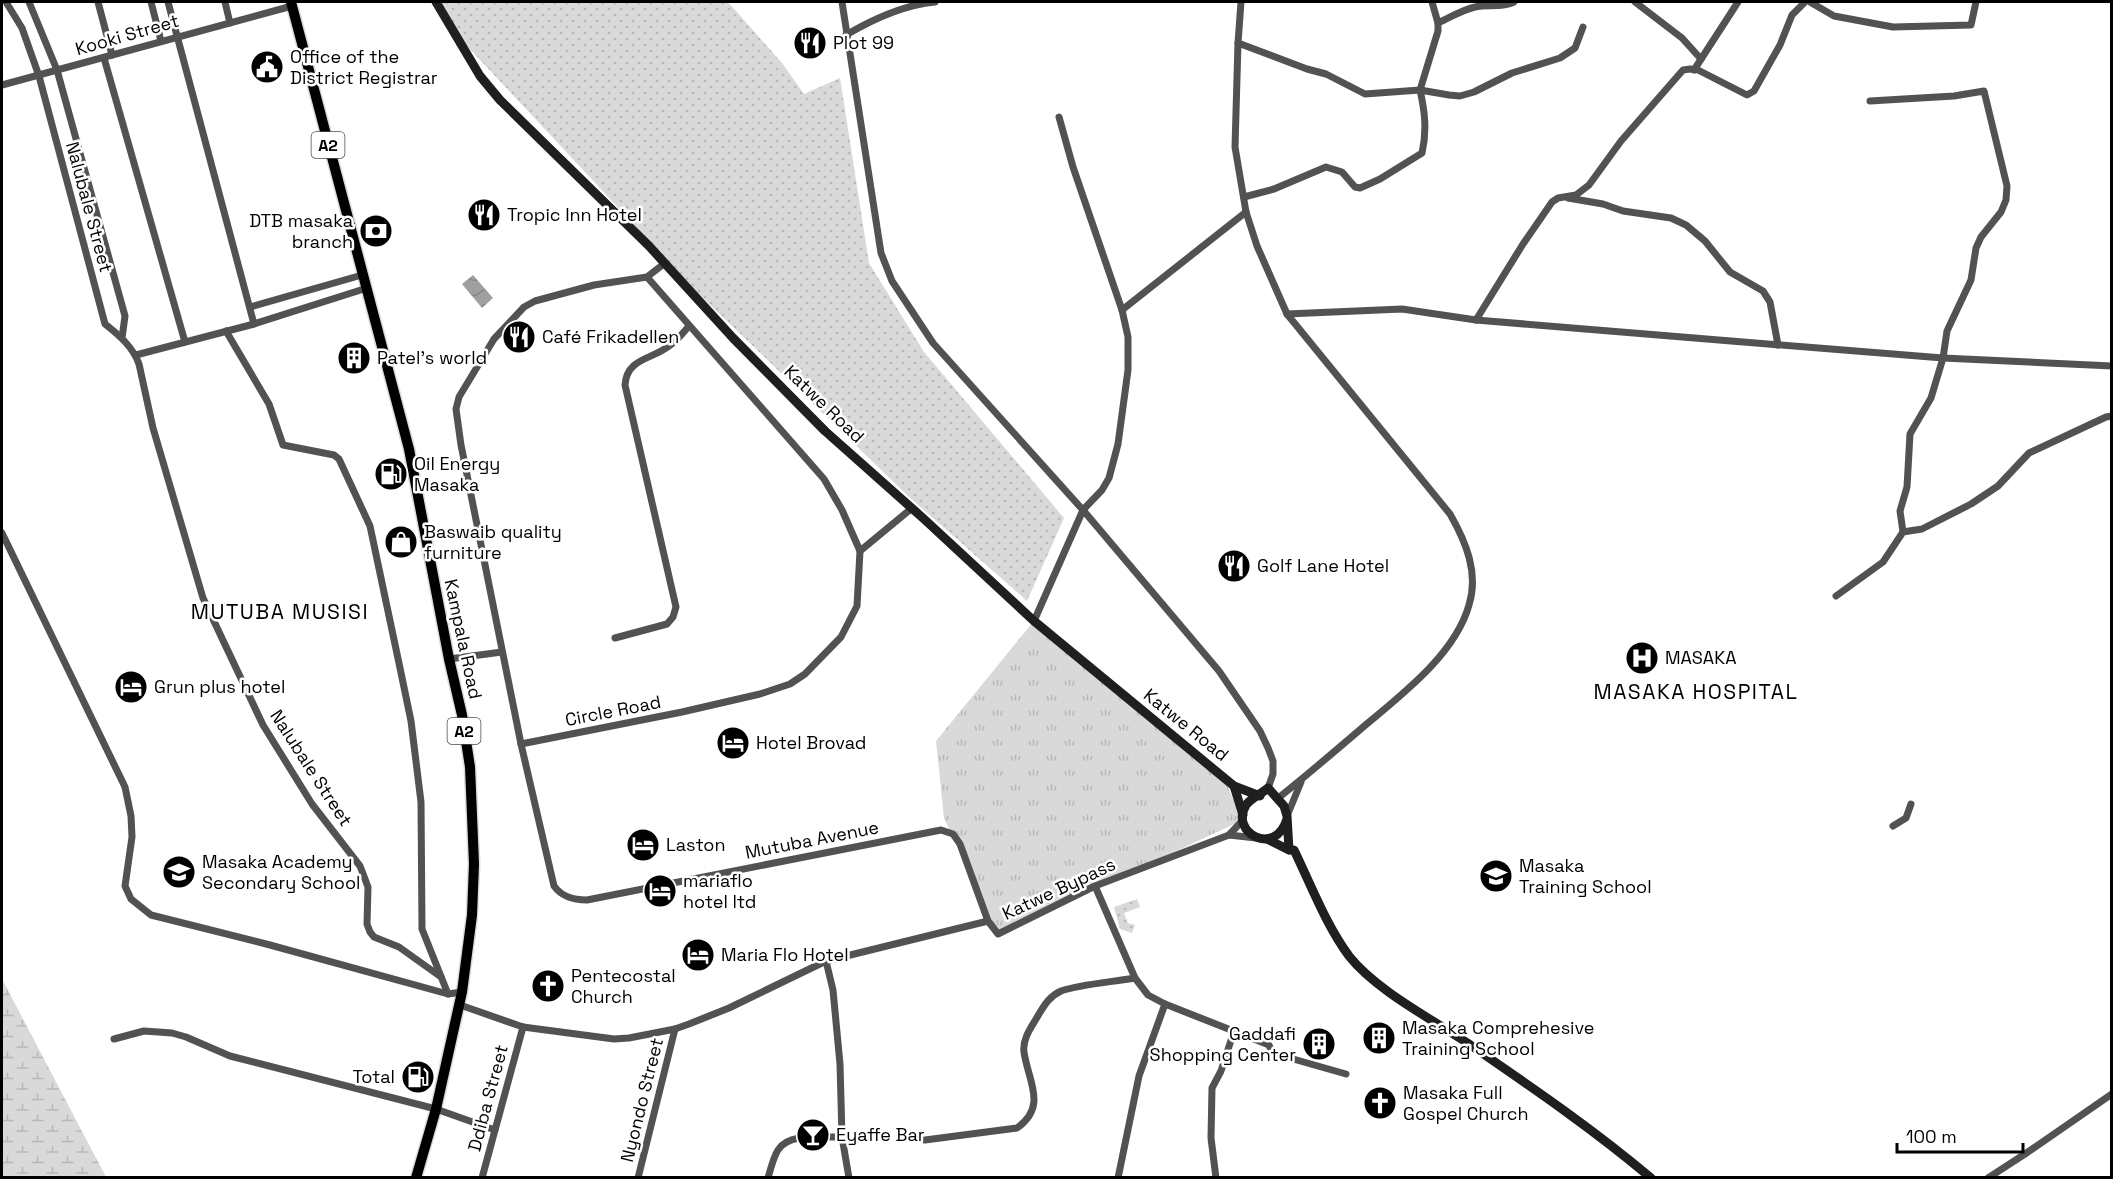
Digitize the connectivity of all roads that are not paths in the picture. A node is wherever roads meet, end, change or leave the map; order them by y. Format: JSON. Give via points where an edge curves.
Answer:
{"nodes":[{"id":1,"x":6,"y":2,"type":"edge"},
{"id":2,"x":29,"y":2,"type":"edge"},
{"id":3,"x":98,"y":2,"type":"edge"},
{"id":4,"x":150,"y":2,"type":"edge"},
{"id":5,"x":168,"y":2,"type":"edge"},
{"id":6,"x":225,"y":2,"type":"edge"},
{"id":7,"x":436,"y":2,"type":"edge"},
{"id":8,"x":842,"y":2,"type":"edge"},
{"id":9,"x":935,"y":2,"type":"edge"},
{"id":10,"x":1241,"y":2,"type":"edge"},
{"id":11,"x":1432,"y":2,"type":"edge"},
{"id":12,"x":1514,"y":2,"type":"edge"},
{"id":13,"x":1635,"y":2,"type":"edge"},
{"id":14,"x":1738,"y":2,"type":"edge"},
{"id":15,"x":1805,"y":2,"type":"edge"},
{"id":16,"x":1810,"y":2,"type":"edge"},
{"id":17,"x":1976,"y":2,"type":"edge"},
{"id":18,"x":291,"y":4,"type":"edge"},
{"id":19,"x":230,"y":23,"type":"junction"},
{"id":20,"x":1438,"y":23,"type":"junction"},
{"id":21,"x":1583,"y":27,"type":"dead end"},
{"id":22,"x":846,"y":35,"type":"junction"},
{"id":23,"x":177,"y":37,"type":"junction"},
{"id":24,"x":160,"y":41,"type":"junction"},
{"id":25,"x":1238,"y":43,"type":"junction"},
{"id":26,"x":112,"y":55,"type":"junction"},
{"id":27,"x":104,"y":58,"type":"junction"},
{"id":28,"x":1701,"y":59,"type":"junction"},
{"id":29,"x":57,"y":70,"type":"junction"},
{"id":30,"x":1694,"y":70,"type":"junction"},
{"id":31,"x":39,"y":76,"type":"junction"},
{"id":32,"x":1425,"y":79,"type":"junction"},
{"id":33,"x":2,"y":85,"type":"edge"},
{"id":34,"x":1420,"y":90,"type":"junction"},
{"id":35,"x":1435,"y":92,"type":"junction"},
{"id":36,"x":1870,"y":101,"type":"dead end"},
{"id":37,"x":1059,"y":117,"type":"dead end"},
{"id":38,"x":1244,"y":197,"type":"junction"},
{"id":39,"x":1563,"y":197,"type":"junction"},
{"id":40,"x":1246,"y":212,"type":"junction"},
{"id":41,"x":665,"y":263,"type":"junction"},
{"id":42,"x":362,"y":275,"type":"junction"},
{"id":43,"x":647,"y":277,"type":"junction"},
{"id":44,"x":367,"y":288,"type":"junction"},
{"id":45,"x":249,"y":307,"type":"junction"},
{"id":46,"x":1122,"y":310,"type":"junction"},
{"id":47,"x":1287,"y":314,"type":"junction"},
{"id":48,"x":1476,"y":320,"type":"junction"},
{"id":49,"x":254,"y":324,"type":"junction"},
{"id":50,"x":689,"y":326,"type":"junction"},
{"id":51,"x":226,"y":331,"type":"junction"},
{"id":52,"x":122,"y":338,"type":"junction"},
{"id":53,"x":185,"y":342,"type":"junction"},
{"id":54,"x":1778,"y":345,"type":"junction"},
{"id":55,"x":136,"y":355,"type":"junction"},
{"id":56,"x":1943,"y":358,"type":"junction"},
{"id":57,"x":2112,"y":366,"type":"edge"},
{"id":58,"x":2112,"y":416,"type":"edge"},
{"id":59,"x":912,"y":508,"type":"junction"},
{"id":60,"x":1083,"y":510,"type":"junction"},
{"id":61,"x":1903,"y":532,"type":"junction"},
{"id":62,"x":2,"y":533,"type":"edge"},
{"id":63,"x":860,"y":551,"type":"junction"},
{"id":64,"x":1836,"y":596,"type":"dead end"},
{"id":65,"x":1034,"y":621,"type":"junction"},
{"id":66,"x":615,"y":638,"type":"dead end"},
{"id":67,"x":502,"y":652,"type":"junction"},
{"id":68,"x":449,"y":659,"type":"junction"},
{"id":69,"x":521,"y":744,"type":"junction"},
{"id":70,"x":1302,"y":779,"type":"junction"},
{"id":71,"x":1234,"y":786,"type":"junction"},
{"id":72,"x":1268,"y":788,"type":"junction"},
{"id":73,"x":1260,"y":796,"type":"junction"},
{"id":74,"x":1277,"y":799,"type":"junction"},
{"id":75,"x":1911,"y":804,"type":"dead end"},
{"id":76,"x":1287,"y":817,"type":"junction"},
{"id":77,"x":1243,"y":818,"type":"junction"},
{"id":78,"x":1893,"y":826,"type":"dead end"},
{"id":79,"x":1229,"y":835,"type":"junction"},
{"id":80,"x":1256,"y":838,"type":"junction"},
{"id":81,"x":1267,"y":839,"type":"junction"},
{"id":82,"x":1289,"y":850,"type":"junction"},
{"id":83,"x":1095,"y":886,"type":"junction"},
{"id":84,"x":988,"y":921,"type":"junction"},
{"id":85,"x":826,"y":961,"type":"junction"},
{"id":86,"x":441,"y":976,"type":"junction"},
{"id":87,"x":1135,"y":978,"type":"junction"},
{"id":88,"x":462,"y":992,"type":"junction"},
{"id":89,"x":448,"y":994,"type":"junction"},
{"id":90,"x":1165,"y":1004,"type":"junction"},
{"id":91,"x":460,"y":1005,"type":"junction"},
{"id":92,"x":523,"y":1027,"type":"junction"},
{"id":93,"x":675,"y":1029,"type":"junction"},
{"id":94,"x":1234,"y":1031,"type":"junction"},
{"id":95,"x":114,"y":1039,"type":"dead end"},
{"id":96,"x":1346,"y":1074,"type":"dead end"},
{"id":97,"x":2112,"y":1094,"type":"edge"},
{"id":98,"x":435,"y":1109,"type":"junction"},
{"id":99,"x":495,"y":1130,"type":"junction"},
{"id":100,"x":842,"y":1137,"type":"junction"},
{"id":101,"x":925,"y":1140,"type":"dead end"},
{"id":102,"x":416,"y":1178,"type":"edge"},
{"id":103,"x":482,"y":1178,"type":"edge"},
{"id":104,"x":639,"y":1178,"type":"edge"},
{"id":105,"x":768,"y":1178,"type":"edge"},
{"id":106,"x":849,"y":1178,"type":"edge"},
{"id":107,"x":1118,"y":1178,"type":"edge"},
{"id":108,"x":1216,"y":1178,"type":"edge"},
{"id":109,"x":1651,"y":1178,"type":"edge"},
{"id":110,"x":1988,"y":1178,"type":"edge"}],
"edges":[{"from":1,"to":31,"type":"street","name":"Nalubale Street","via":[[22,28]]},
{"from":2,"to":29,"type":"street","name":"Nalubale Street"},
{"from":3,"to":26,"type":"street"},
{"from":4,"to":24,"type":"street"},
{"from":5,"to":23,"type":"street"},
{"from":6,"to":19,"type":"street"},
{"from":7,"to":41,"type":"street","name":"Katwe Road","via":[[480,76],[500,100]]},
{"from":8,"to":22,"type":"street"},
{"from":9,"to":22,"type":"street","via":[[901,9]]},
{"from":10,"to":25,"type":"street"},
{"from":11,"to":20,"type":"street"},
{"from":12,"to":20,"type":"street","via":[[1476,7]]},
{"from":13,"to":28,"type":"street","via":[[1682,38]]},
{"from":14,"to":28,"type":"street"},
{"from":15,"to":30,"type":"street","via":[[1792,15],[1754,91],[1747,95]]},
{"from":16,"to":17,"type":"street","via":[[1834,16],[1893,27],[1971,25]]},
{"from":18,"to":19,"type":"street","name":"Kooki Street"},
{"from":18,"to":42,"type":"main road","number":"A2"},
{"from":19,"to":23,"type":"street","name":"Kooki Street"},
{"from":20,"to":32,"type":"street"},
{"from":21,"to":35,"type":"street","via":[[1575,48],[1560,58],[1512,73],[1474,93],[1460,96]]},
{"from":22,"to":60,"type":"street","via":[[881,253],[892,281],[933,343]]},
{"from":23,"to":24,"type":"street","name":"Kooki Street"},
{"from":23,"to":45,"type":"street"},
{"from":24,"to":26,"type":"street","name":"Kooki Street"},
{"from":25,"to":34,"type":"street","via":[[1326,74],[1365,94]]},
{"from":25,"to":38,"type":"street","via":[[1235,147]]},
{"from":26,"to":27,"type":"street","name":"Kooki Street"},
{"from":27,"to":29,"type":"street","name":"Kooki Street"},
{"from":27,"to":53,"type":"street"},
{"from":28,"to":30,"type":"street"},
{"from":29,"to":31,"type":"street","name":"Kooki Street"},
{"from":29,"to":52,"type":"street","name":"Nalubale Street","via":[[124,316]]},
{"from":30,"to":39,"type":"street","via":[[1683,70],[1621,141],[1589,185],[1576,195]]},
{"from":31,"to":33,"type":"street","name":"Kooki Street"},
{"from":31,"to":52,"type":"street","name":"Nalubale Street","via":[[105,324]]},
{"from":32,"to":34,"type":"street"},
{"from":32,"to":35,"type":"street"},
{"from":34,"to":35,"type":"street"},
{"from":34,"to":38,"type":"street","via":[[1426,138],[1422,153],[1389,174],[1360,189],[1342,172],[1326,167]]},
{"from":36,"to":56,"type":"street","via":[[1954,96],[1980,90],[1986,96],[2007,186],[2006,200],[1976,248],[1971,280],[1947,331]]},
{"from":37,"to":46,"type":"street"},
{"from":38,"to":40,"type":"street"},
{"from":39,"to":48,"type":"street","via":[[1552,202]]},
{"from":39,"to":54,"type":"street","via":[[1671,218],[1686,225],[1706,241],[1730,272],[1762,291],[1770,302]]},
{"from":40,"to":46,"type":"street"},
{"from":40,"to":47,"type":"street"},
{"from":41,"to":43,"type":"street"},
{"from":41,"to":59,"type":"street","name":"Katwe Road","via":[[825,431]]},
{"from":42,"to":44,"type":"main road","number":"A2"},
{"from":42,"to":45,"type":"street"},
{"from":43,"to":50,"type":"street","name":"Circle Road"},
{"from":43,"to":67,"type":"street","via":[[594,285],[524,307],[494,339],[459,397],[456,409],[461,445]]},
{"from":44,"to":49,"type":"street"},
{"from":44,"to":68,"type":"main road","name":"Kampala Road","number":"A2","via":[[409,449]]},
{"from":45,"to":49,"type":"street"},
{"from":46,"to":60,"type":"street","via":[[1128,337],[1128,370],[1118,444],[1109,478]]},
{"from":47,"to":48,"type":"street","via":[[1402,309]]},
{"from":47,"to":70,"type":"street","via":[[1450,514],[1469,555],[1473,580],[1469,606],[1456,634],[1432,666]]},
{"from":48,"to":54,"type":"street"},
{"from":49,"to":51,"type":"street"},
{"from":50,"to":63,"type":"street","name":"Circle Road","via":[[824,479]]},
{"from":50,"to":66,"type":"street","via":[[671,345],[630,368],[625,385],[676,607],[667,624]]},
{"from":51,"to":53,"type":"street"},
{"from":51,"to":86,"type":"street","via":[[269,404],[283,445],[339,459],[370,526],[411,721],[421,802],[422,929]]},
{"from":52,"to":55,"type":"street","name":"Nalubale Street"},
{"from":53,"to":55,"type":"street"},
{"from":54,"to":56,"type":"street"},
{"from":55,"to":86,"type":"street","name":"Nalubale Street","via":[[153,428],[203,598],[263,725],[312,804],[366,877],[370,932]]},
{"from":56,"to":57,"type":"street"},
{"from":56,"to":61,"type":"street","via":[[1931,398],[1910,434],[1907,487],[1900,511]]},
{"from":58,"to":61,"type":"street","via":[[2029,453],[1998,486],[1971,504],[1922,529]]},
{"from":59,"to":63,"type":"street"},
{"from":59,"to":65,"type":"street","name":"Katwe Road"},
{"from":60,"to":65,"type":"street"},
{"from":60,"to":72,"type":"street","via":[[1245,707],[1273,761]]},
{"from":61,"to":64,"type":"street","via":[[1882,562]]},
{"from":62,"to":89,"type":"street","via":[[125,788],[131,816],[126,886],[131,899],[151,915]]},
{"from":63,"to":69,"type":"street","name":"Circle Road","via":[[857,606],[841,637],[790,684],[682,712]]},
{"from":65,"to":71,"type":"street","name":"Katwe Road"},
{"from":67,"to":68,"type":"street"},
{"from":67,"to":69,"type":"street"},
{"from":68,"to":88,"type":"main road","name":"Kampala Road","number":"A2","via":[[462,715],[473,812],[471,915]]},
{"from":69,"to":84,"type":"street","name":"Mutuba Avenue","via":[[554,886],[567,897],[587,900],[941,830],[953,834],[960,844]]},
{"from":70,"to":74,"type":"street"},
{"from":70,"to":76,"type":"street"},
{"from":71,"to":73,"type":"street","name":"Katwe Road"},
{"from":71,"to":77,"type":"street","name":"Katwe Road"},
{"from":72,"to":73,"type":"street"},
{"from":72,"to":74,"type":"street"},
{"from":73,"to":77,"type":"street","via":[[1245,807]]},
{"from":74,"to":76,"type":"street"},
{"from":75,"to":78,"type":"street","via":[[1906,818]]},
{"from":76,"to":81,"type":"street","via":[[1284,829]]},
{"from":76,"to":82,"type":"street"},
{"from":77,"to":79,"type":"street","name":"Katwe Bypass"},
{"from":77,"to":80,"type":"street","via":[[1247,831]]},
{"from":79,"to":80,"type":"street","name":"Katwe Bypass"},
{"from":79,"to":83,"type":"street","name":"Katwe Bypass"},
{"from":80,"to":81,"type":"street"},
{"from":81,"to":82,"type":"street"},
{"from":82,"to":109,"type":"street","via":[[1294,850],[1337,938],[1351,958],[1379,984],[1614,1146]]},
{"from":83,"to":84,"type":"street","name":"Katwe Bypass","via":[[998,934]]},
{"from":83,"to":87,"type":"street"},
{"from":84,"to":85,"type":"street","name":"Katwe Bypass"},
{"from":85,"to":93,"type":"street","name":"Katwe Bypass","via":[[729,1008]]},
{"from":85,"to":100,"type":"street","via":[[833,990]]},
{"from":86,"to":89,"type":"street"},
{"from":87,"to":90,"type":"street","via":[[1148,995]]},
{"from":87,"to":101,"type":"street","via":[[1064,990],[1046,1001],[1025,1042],[1034,1092],[1027,1121],[1017,1128]]},
{"from":88,"to":89,"type":"street"},
{"from":88,"to":91,"type":"main road","name":"Kampala Road","number":"A2"},
{"from":90,"to":94,"type":"street"},
{"from":90,"to":107,"type":"street","via":[[1139,1076]]},
{"from":91,"to":92,"type":"street","name":"Katwe Bypass"},
{"from":91,"to":98,"type":"main road","name":"Kampala Road","number":"A2"},
{"from":92,"to":93,"type":"street","name":"Katwe Bypass","via":[[614,1039]]},
{"from":92,"to":99,"type":"street","name":"Ddiba Street"},
{"from":93,"to":104,"type":"street","name":"Nyondo Street"},
{"from":94,"to":96,"type":"street","via":[[1269,1045],[1272,1053]]},
{"from":94,"to":108,"type":"street","via":[[1212,1088],[1211,1145]]},
{"from":95,"to":98,"type":"street","via":[[144,1031],[186,1037],[230,1056]]},
{"from":97,"to":110,"type":"street"},
{"from":98,"to":99,"type":"street"},
{"from":98,"to":102,"type":"main road","name":"Kampala Road","number":"A2"},
{"from":99,"to":103,"type":"street","name":"Ddiba Street"},
{"from":100,"to":105,"type":"street","via":[[783,1143],[774,1156]]},
{"from":100,"to":106,"type":"street"}]}
